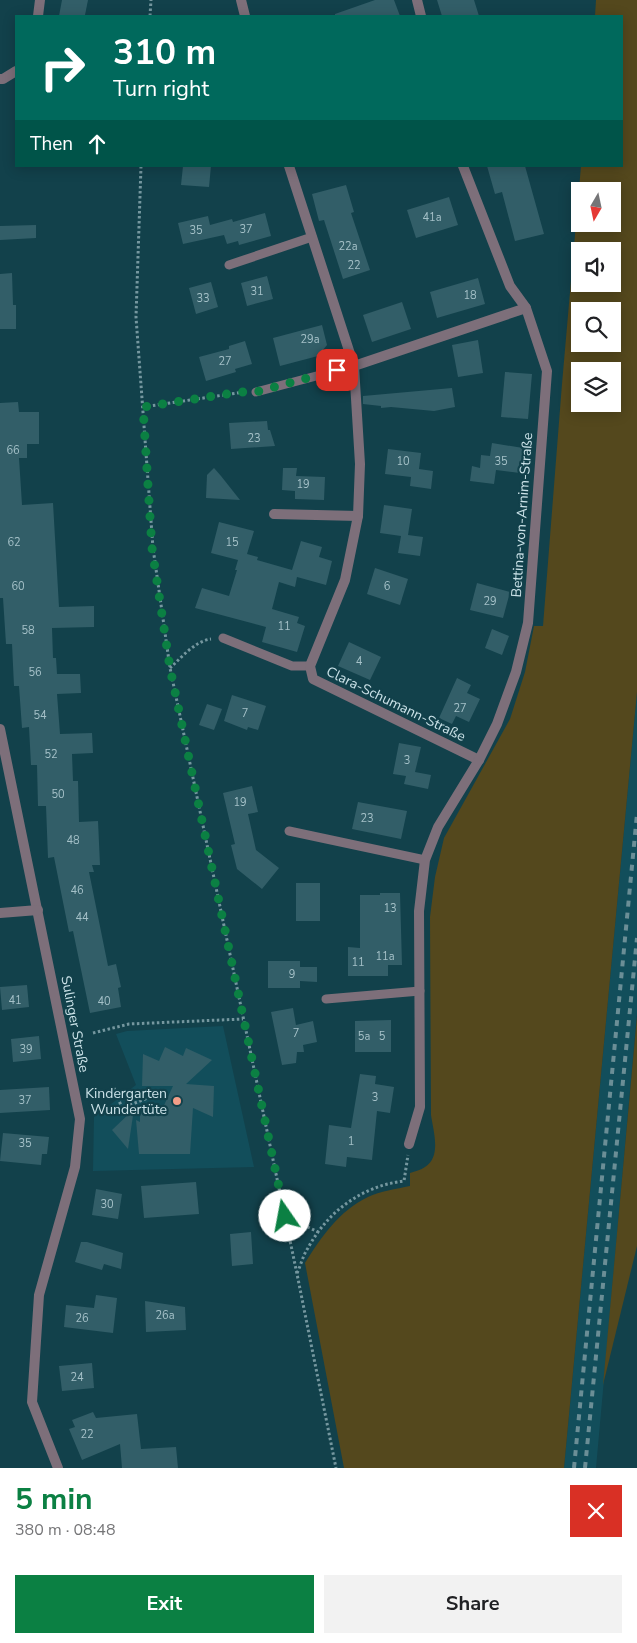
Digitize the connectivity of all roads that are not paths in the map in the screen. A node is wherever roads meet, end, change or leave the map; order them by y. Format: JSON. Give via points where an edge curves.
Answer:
{"nodes":[{"id":1,"x":40,"y":0,"type":"edge"},
{"id":2,"x":241,"y":0,"type":"edge"},
{"id":3,"x":417,"y":0,"type":"edge"},
{"id":4,"x":38,"y":15,"type":"edge"},
{"id":5,"x":245,"y":15,"type":"edge"},
{"id":6,"x":421,"y":15,"type":"edge"},
{"id":7,"x":15,"y":72,"type":"edge"},
{"id":8,"x":0,"y":79,"type":"edge"},
{"id":9,"x":289,"y":167,"type":"edge"},
{"id":10,"x":463,"y":167,"type":"edge"},
{"id":11,"x":312,"y":237,"type":"junction"},
{"id":12,"x":229,"y":265,"type":"dead end"},
{"id":13,"x":526,"y":308,"type":"junction"},
{"id":14,"x":354,"y":366,"type":"junction"},
{"id":15,"x":256,"y":392,"type":"road end"},
{"id":16,"x":274,"y":514,"type":"dead end"},
{"id":17,"x":358,"y":516,"type":"junction"},
{"id":18,"x":224,"y":638,"type":"road end"},
{"id":19,"x":310,"y":666,"type":"junction"},
{"id":20,"x":0,"y":729,"type":"edge"},
{"id":21,"x":479,"y":760,"type":"junction"},
{"id":22,"x":289,"y":831,"type":"dead end"},
{"id":23,"x":425,"y":860,"type":"junction"},
{"id":24,"x":38,"y":910,"type":"junction"},
{"id":25,"x":0,"y":912,"type":"edge"},
{"id":26,"x":420,"y":991,"type":"junction"},
{"id":27,"x":326,"y":999,"type":"dead end"},
{"id":28,"x":409,"y":1144,"type":"road end"},
{"id":29,"x":58,"y":1468,"type":"edge"}],
"edges":[{"from":1,"to":4,"type":"street"},
{"from":2,"to":5,"type":"street"},
{"from":3,"to":6,"type":"street"},
{"from":7,"to":8,"type":"street"},
{"from":9,"to":11,"type":"street","name":"Clara-Schumann-Straße"},
{"from":10,"to":13,"type":"street","name":"Bettina-von-Arnim-Straße","via":[[510,286]]},
{"from":11,"to":12,"type":"lane"},
{"from":11,"to":14,"type":"street","name":"Clara-Schumann-Straße"},
{"from":13,"to":14,"type":"street"},
{"from":13,"to":21,"type":"street","name":"Bettina-von-Arnim-Straße","via":[[547,371],[528,623],[516,672]]},
{"from":14,"to":15,"type":"lane"},
{"from":14,"to":17,"type":"street","name":"Clara-Schumann-Straße","via":[[360,464]]},
{"from":16,"to":17,"type":"street"},
{"from":17,"to":19,"type":"street","name":"Clara-Schumann-Straße","via":[[345,580]]},
{"from":18,"to":19,"type":"lane","name":"Clara-Schumann-Straße","via":[[292,666]]},
{"from":19,"to":21,"type":"street","name":"Clara-Schumann-Straße","via":[[313,679]]},
{"from":20,"to":24,"type":"street","name":"Sulinger Straße"},
{"from":21,"to":23,"type":"street","name":"Bettina-von-Arnim-Straße","via":[[438,827]]},
{"from":22,"to":23,"type":"lane"},
{"from":23,"to":26,"type":"street","name":"Bettina-von-Arnim-Straße","via":[[419,911]]},
{"from":24,"to":25,"type":"street"},
{"from":24,"to":29,"type":"street","name":"Sulinger Straße","via":[[80,1119],[75,1167],[39,1295],[32,1402]]},
{"from":26,"to":27,"type":"lane"},
{"from":26,"to":28,"type":"street","name":"Bettina-von-Arnim-Straße","via":[[420,1107]]}]}
